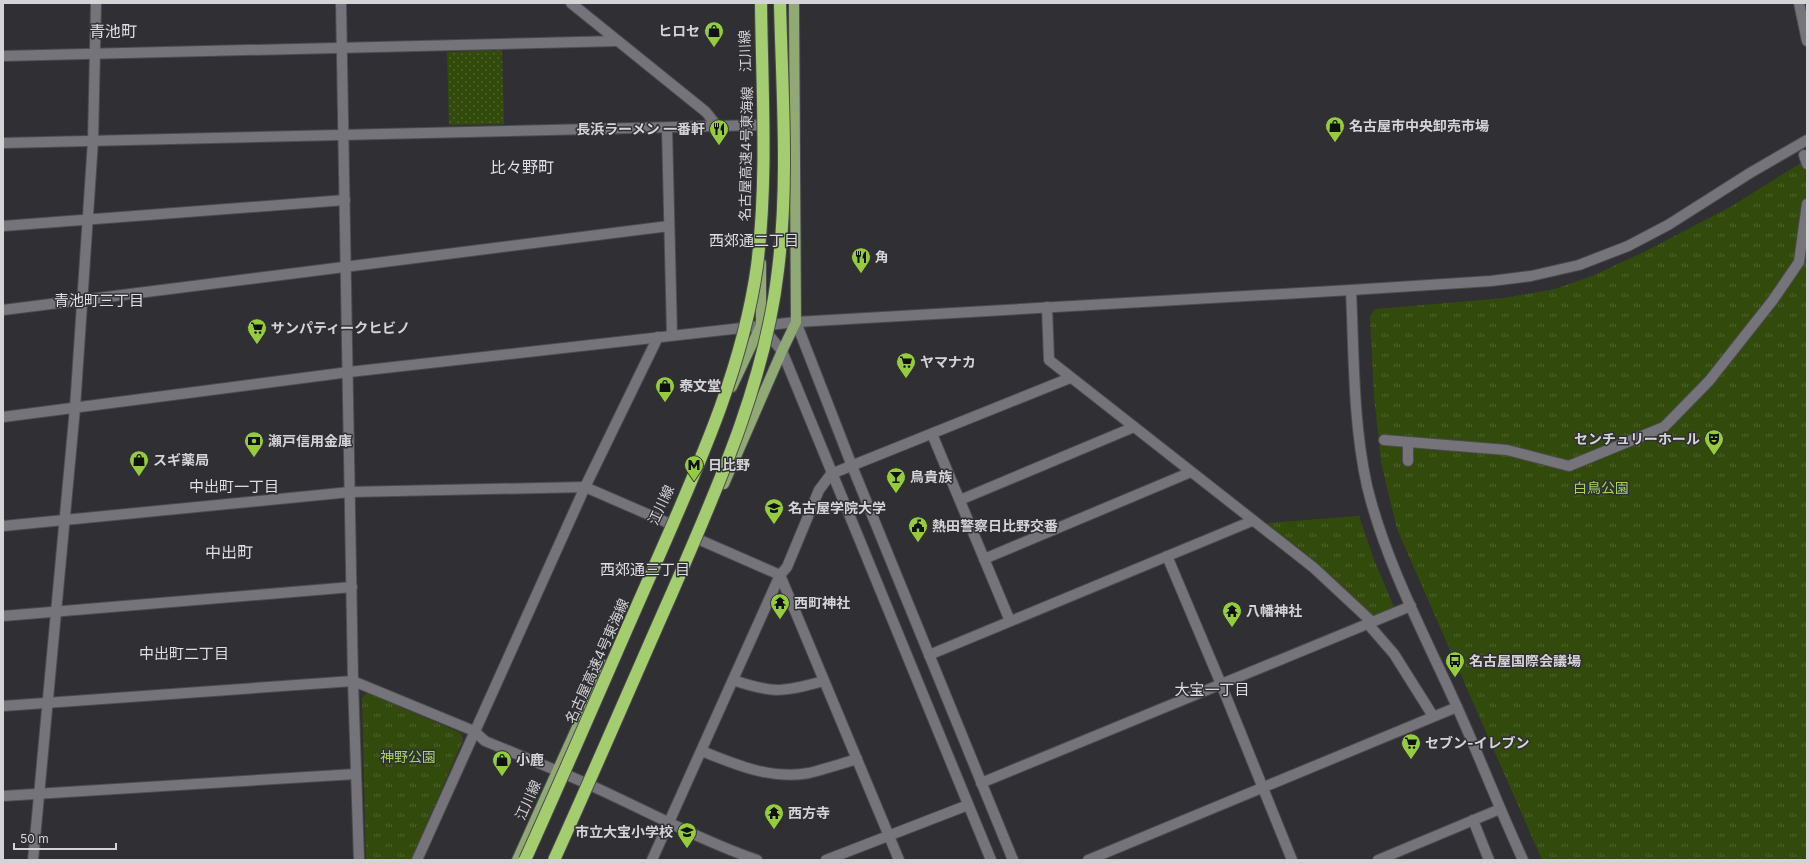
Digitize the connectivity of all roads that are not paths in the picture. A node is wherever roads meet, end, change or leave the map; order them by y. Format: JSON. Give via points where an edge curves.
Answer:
{"nodes":[{"id":1,"x":96,"y":3,"type":"edge"},
{"id":2,"x":341,"y":3,"type":"edge"},
{"id":3,"x":571,"y":3,"type":"edge"},
{"id":4,"x":757,"y":3,"type":"edge"},
{"id":5,"x":761,"y":3,"type":"edge"},
{"id":6,"x":780,"y":3,"type":"edge"},
{"id":7,"x":794,"y":3,"type":"edge"},
{"id":8,"x":1799,"y":3,"type":"edge"},
{"id":9,"x":618,"y":41,"type":"junction"},
{"id":10,"x":1807,"y":41,"type":"edge"},
{"id":11,"x":342,"y":48,"type":"junction"},
{"id":12,"x":95,"y":54,"type":"junction"},
{"id":13,"x":3,"y":56,"type":"edge"},
{"id":14,"x":762,"y":125,"type":"junction"},
{"id":15,"x":717,"y":126,"type":"junction"},
{"id":16,"x":667,"y":128,"type":"junction"},
{"id":17,"x":344,"y":136,"type":"junction"},
{"id":18,"x":1807,"y":140,"type":"edge"},
{"id":19,"x":93,"y":141,"type":"junction"},
{"id":20,"x":3,"y":143,"type":"edge"},
{"id":21,"x":345,"y":200,"type":"junction"},
{"id":22,"x":1807,"y":204,"type":"edge"},
{"id":23,"x":88,"y":219,"type":"junction"},
{"id":24,"x":3,"y":226,"type":"edge"},
{"id":25,"x":669,"y":226,"type":"junction"},
{"id":26,"x":346,"y":266,"type":"junction"},
{"id":27,"x":1351,"y":290,"type":"junction"},
{"id":28,"x":83,"y":300,"type":"junction"},
{"id":29,"x":1047,"y":307,"type":"junction"},
{"id":30,"x":3,"y":310,"type":"edge"},
{"id":31,"x":796,"y":322,"type":"junction"},
{"id":32,"x":761,"y":325,"type":"junction"},
{"id":33,"x":672,"y":335,"type":"junction"},
{"id":34,"x":658,"y":337,"type":"junction"},
{"id":35,"x":782,"y":351,"type":"junction"},
{"id":36,"x":348,"y":372,"type":"junction"},
{"id":37,"x":1070,"y":378,"type":"junction"},
{"id":38,"x":75,"y":408,"type":"junction"},
{"id":39,"x":3,"y":417,"type":"edge"},
{"id":40,"x":1134,"y":427,"type":"junction"},
{"id":41,"x":932,"y":434,"type":"junction"},
{"id":42,"x":1384,"y":440,"type":"dead end"},
{"id":43,"x":1408,"y":442,"type":"junction"},
{"id":44,"x":1408,"y":461,"type":"dead end"},
{"id":45,"x":852,"y":466,"type":"junction"},
{"id":46,"x":1191,"y":472,"type":"junction"},
{"id":47,"x":831,"y":474,"type":"junction"},
{"id":48,"x":585,"y":487,"type":"junction"},
{"id":49,"x":350,"y":492,"type":"junction"},
{"id":50,"x":960,"y":500,"type":"junction"},
{"id":51,"x":65,"y":519,"type":"junction"},
{"id":52,"x":1252,"y":521,"type":"junction"},
{"id":53,"x":668,"y":522,"type":"junction"},
{"id":54,"x":3,"y":526,"type":"edge"},
{"id":55,"x":700,"y":540,"type":"junction"},
{"id":56,"x":1167,"y":556,"type":"junction"},
{"id":57,"x":984,"y":559,"type":"junction"},
{"id":58,"x":780,"y":575,"type":"junction"},
{"id":59,"x":352,"y":587,"type":"junction"},
{"id":60,"x":1410,"y":606,"type":"junction"},
{"id":61,"x":56,"y":612,"type":"junction"},
{"id":62,"x":3,"y":616,"type":"edge"},
{"id":63,"x":1010,"y":621,"type":"junction"},
{"id":64,"x":1370,"y":623,"type":"junction"},
{"id":65,"x":929,"y":655,"type":"junction"},
{"id":66,"x":733,"y":680,"type":"junction"},
{"id":67,"x":353,"y":681,"type":"junction"},
{"id":68,"x":824,"y":681,"type":"junction"},
{"id":69,"x":1221,"y":684,"type":"junction"},
{"id":70,"x":48,"y":703,"type":"junction"},
{"id":71,"x":3,"y":706,"type":"edge"},
{"id":72,"x":1457,"y":707,"type":"junction"},
{"id":73,"x":1433,"y":716,"type":"junction"},
{"id":74,"x":474,"y":731,"type":"junction"},
{"id":75,"x":702,"y":751,"type":"junction"},
{"id":76,"x":857,"y":759,"type":"junction"},
{"id":77,"x":557,"y":772,"type":"junction"},
{"id":78,"x":356,"y":774,"type":"junction"},
{"id":79,"x":981,"y":783,"type":"junction"},
{"id":80,"x":591,"y":786,"type":"junction"},
{"id":81,"x":1262,"y":787,"type":"junction"},
{"id":82,"x":39,"y":794,"type":"junction"},
{"id":83,"x":3,"y":796,"type":"edge"},
{"id":84,"x":968,"y":806,"type":"junction"},
{"id":85,"x":1500,"y":809,"type":"junction"},
{"id":86,"x":1473,"y":820,"type":"junction"},
{"id":87,"x":668,"y":823,"type":"junction"},
{"id":88,"x":890,"y":836,"type":"junction"},
{"id":89,"x":33,"y":860,"type":"edge"},
{"id":90,"x":359,"y":860,"type":"edge"},
{"id":91,"x":417,"y":860,"type":"edge"},
{"id":92,"x":517,"y":860,"type":"edge"},
{"id":93,"x":524,"y":860,"type":"edge"},
{"id":94,"x":554,"y":860,"type":"edge"},
{"id":95,"x":557,"y":860,"type":"edge"},
{"id":96,"x":652,"y":860,"type":"edge"},
{"id":97,"x":757,"y":860,"type":"edge"},
{"id":98,"x":826,"y":860,"type":"edge"},
{"id":99,"x":899,"y":860,"type":"edge"},
{"id":100,"x":991,"y":860,"type":"edge"},
{"id":101,"x":1013,"y":860,"type":"edge"},
{"id":102,"x":1088,"y":860,"type":"edge"},
{"id":103,"x":1292,"y":860,"type":"edge"},
{"id":104,"x":1378,"y":860,"type":"edge"},
{"id":105,"x":1489,"y":860,"type":"edge"},
{"id":106,"x":1522,"y":860,"type":"edge"}],
"edges":[{"from":1,"to":12,"type":"street"},
{"from":2,"to":11,"type":"street"},
{"from":3,"to":9,"type":"street"},
{"from":4,"to":14,"type":"main road","name":"江川線"},
{"from":5,"to":93,"type":"highway","name":"名古屋高速4号東海線","bridge":true,"via":[[764,168],[762,212],[756,267],[738,353],[699,464]]},
{"from":6,"to":94,"type":"highway","bridge":true,"via":[[783,213],[778,270],[751,396],[690,550]]},
{"from":7,"to":31,"type":"main road"},
{"from":8,"to":10,"type":"street"},
{"from":9,"to":11,"type":"street"},
{"from":9,"to":15,"type":"street","via":[[706,112]]},
{"from":11,"to":12,"type":"street"},
{"from":11,"to":17,"type":"street"},
{"from":12,"to":13,"type":"street"},
{"from":12,"to":19,"type":"street"},
{"from":14,"to":15,"type":"street"},
{"from":14,"to":32,"type":"main road","name":"江川線"},
{"from":15,"to":16,"type":"street"},
{"from":16,"to":17,"type":"street"},
{"from":16,"to":25,"type":"street"},
{"from":17,"to":19,"type":"street"},
{"from":17,"to":21,"type":"street"},
{"from":18,"to":27,"type":"street","via":[[1668,225],[1628,246],[1579,265],[1532,276],[1491,281]]},
{"from":19,"to":20,"type":"street"},
{"from":19,"to":23,"type":"street"},
{"from":21,"to":23,"type":"street"},
{"from":21,"to":26,"type":"street"},
{"from":22,"to":43,"type":"street","via":[[1799,262],[1773,300],[1709,381],[1664,427],[1569,466],[1507,450]]},
{"from":23,"to":24,"type":"street"},
{"from":23,"to":28,"type":"street"},
{"from":25,"to":26,"type":"street"},
{"from":25,"to":33,"type":"street"},
{"from":26,"to":28,"type":"street"},
{"from":26,"to":36,"type":"street"},
{"from":27,"to":29,"type":"street"},
{"from":27,"to":60,"type":"street","via":[[1356,400],[1367,484],[1389,556]]},
{"from":28,"to":30,"type":"street"},
{"from":28,"to":38,"type":"street"},
{"from":29,"to":31,"type":"street"},
{"from":29,"to":37,"type":"street","via":[[1049,360]]},
{"from":31,"to":32,"type":"street"},
{"from":31,"to":35,"type":"main road"},
{"from":31,"to":45,"type":"street"},
{"from":32,"to":33,"type":"street"},
{"from":32,"to":35,"type":"street"},
{"from":32,"to":53,"type":"main road","name":"江川線"},
{"from":33,"to":34,"type":"street"},
{"from":34,"to":36,"type":"street"},
{"from":34,"to":48,"type":"street"},
{"from":35,"to":47,"type":"street"},
{"from":35,"to":55,"type":"main road"},
{"from":36,"to":38,"type":"street"},
{"from":36,"to":49,"type":"street"},
{"from":37,"to":40,"type":"street"},
{"from":37,"to":41,"type":"street"},
{"from":38,"to":39,"type":"street"},
{"from":38,"to":51,"type":"street"},
{"from":40,"to":46,"type":"street"},
{"from":40,"to":50,"type":"street"},
{"from":41,"to":45,"type":"street"},
{"from":41,"to":50,"type":"street"},
{"from":42,"to":43,"type":"street"},
{"from":43,"to":44,"type":"street"},
{"from":45,"to":47,"type":"street"},
{"from":45,"to":65,"type":"street"},
{"from":46,"to":52,"type":"street"},
{"from":46,"to":57,"type":"street"},
{"from":47,"to":58,"type":"street","via":[[819,490],[787,567]]},
{"from":47,"to":84,"type":"street"},
{"from":48,"to":49,"type":"street"},
{"from":48,"to":53,"type":"street"},
{"from":48,"to":74,"type":"street"},
{"from":49,"to":51,"type":"street"},
{"from":49,"to":59,"type":"street"},
{"from":50,"to":57,"type":"street"},
{"from":51,"to":54,"type":"street"},
{"from":51,"to":61,"type":"street"},
{"from":52,"to":56,"type":"street"},
{"from":52,"to":64,"type":"street","via":[[1314,568]]},
{"from":53,"to":77,"type":"main road","name":"江川線"},
{"from":55,"to":58,"type":"street"},
{"from":55,"to":80,"type":"main road"},
{"from":56,"to":63,"type":"street"},
{"from":56,"to":69,"type":"street"},
{"from":57,"to":63,"type":"street"},
{"from":58,"to":66,"type":"street"},
{"from":58,"to":68,"type":"street"},
{"from":59,"to":61,"type":"street"},
{"from":59,"to":67,"type":"street"},
{"from":60,"to":64,"type":"street"},
{"from":60,"to":72,"type":"street"},
{"from":61,"to":62,"type":"street"},
{"from":61,"to":70,"type":"street"},
{"from":63,"to":65,"type":"street"},
{"from":64,"to":69,"type":"street"},
{"from":64,"to":73,"type":"street","via":[[1394,654]]},
{"from":65,"to":79,"type":"street"},
{"from":66,"to":68,"type":"street","via":[[757,688],[780,691]]},
{"from":66,"to":75,"type":"street"},
{"from":67,"to":70,"type":"street"},
{"from":67,"to":74,"type":"street"},
{"from":67,"to":78,"type":"street"},
{"from":68,"to":76,"type":"street"},
{"from":69,"to":79,"type":"street"},
{"from":69,"to":81,"type":"street"},
{"from":70,"to":71,"type":"street"},
{"from":70,"to":82,"type":"street"},
{"from":72,"to":73,"type":"street"},
{"from":72,"to":85,"type":"street"},
{"from":73,"to":81,"type":"street"},
{"from":74,"to":77,"type":"street","via":[[485,741]]},
{"from":74,"to":91,"type":"street"},
{"from":75,"to":76,"type":"street","via":[[745,768],[780,774],[808,773]]},
{"from":75,"to":87,"type":"street"},
{"from":76,"to":88,"type":"street"},
{"from":77,"to":80,"type":"street"},
{"from":77,"to":92,"type":"main road","name":"江川線"},
{"from":78,"to":82,"type":"street"},
{"from":78,"to":90,"type":"street"},
{"from":79,"to":101,"type":"street"},
{"from":80,"to":87,"type":"street"},
{"from":80,"to":95,"type":"main road"},
{"from":81,"to":102,"type":"street"},
{"from":81,"to":103,"type":"street"},
{"from":82,"to":83,"type":"street"},
{"from":82,"to":89,"type":"street"},
{"from":84,"to":88,"type":"street"},
{"from":84,"to":100,"type":"street"},
{"from":85,"to":86,"type":"street"},
{"from":85,"to":106,"type":"street"},
{"from":86,"to":104,"type":"street"},
{"from":86,"to":105,"type":"street"},
{"from":87,"to":96,"type":"street"},
{"from":87,"to":97,"type":"street"},
{"from":88,"to":98,"type":"street"},
{"from":88,"to":99,"type":"street"}]}
